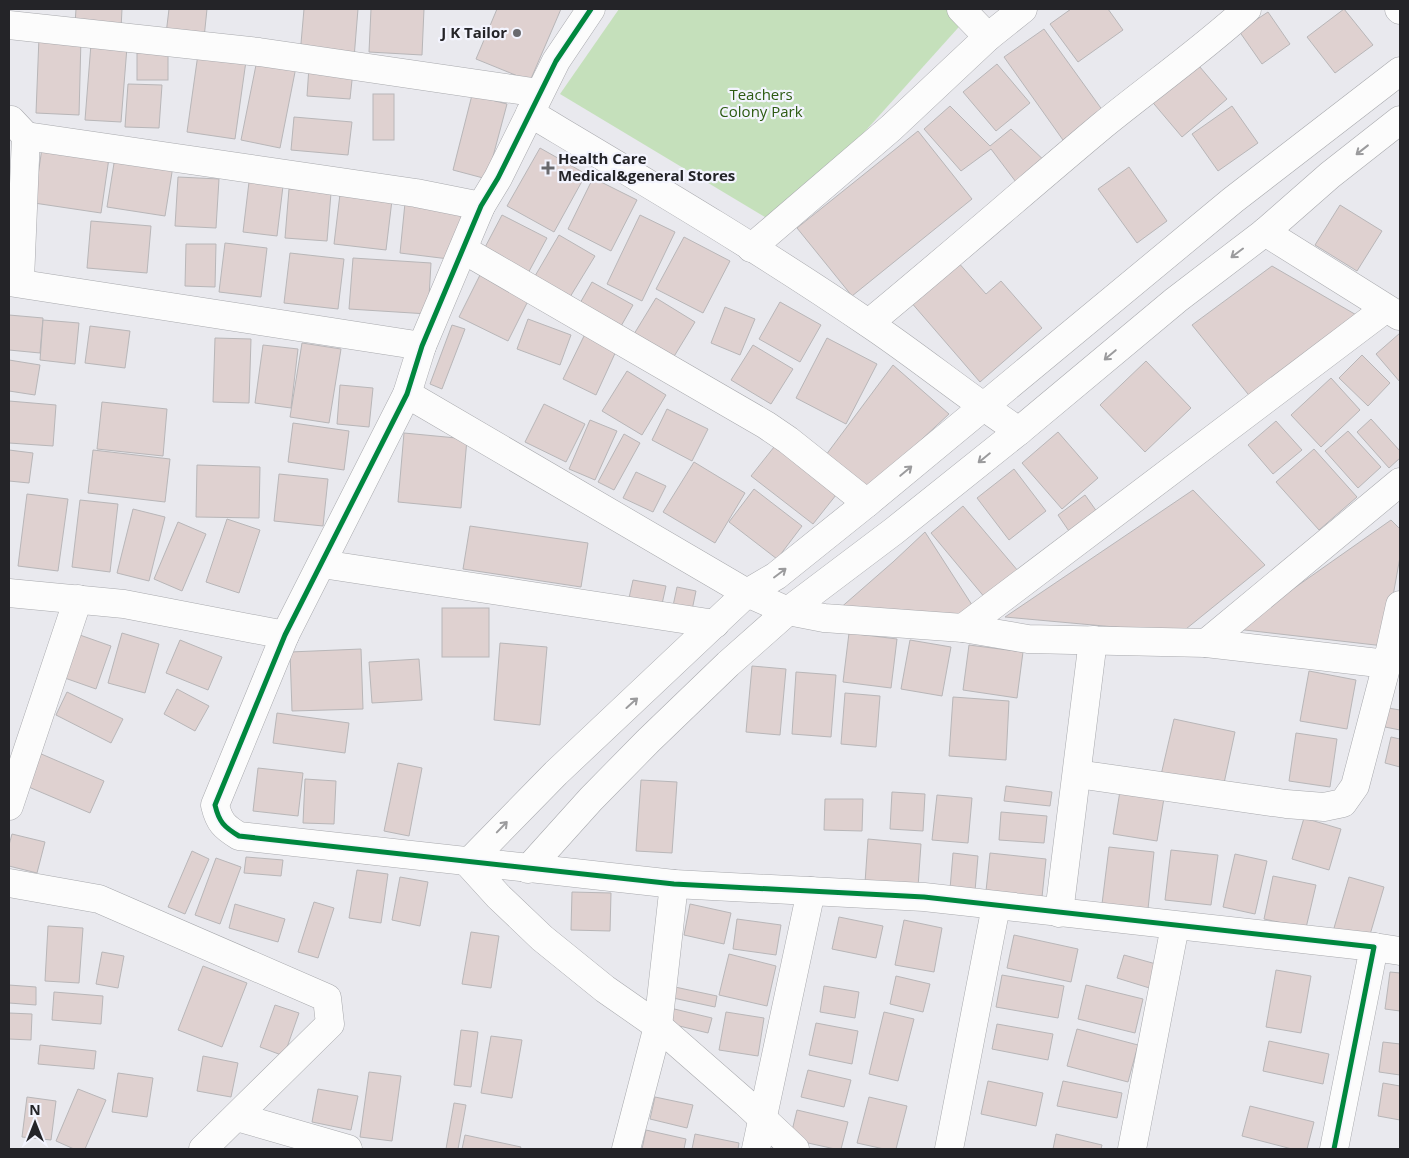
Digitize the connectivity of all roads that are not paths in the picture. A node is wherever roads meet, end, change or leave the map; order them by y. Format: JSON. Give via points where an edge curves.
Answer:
{"nodes":[{"id":1,"x":591,"y":9,"type":"edge"},
{"id":2,"x":961,"y":9,"type":"edge"},
{"id":3,"x":1023,"y":9,"type":"edge"},
{"id":4,"x":1247,"y":9,"type":"edge"},
{"id":5,"x":60,"y":19,"type":"edge"},
{"id":6,"x":9,"y":26,"type":"edge"},
{"id":7,"x":988,"y":37,"type":"junction"},
{"id":8,"x":1400,"y":71,"type":"edge"},
{"id":9,"x":535,"y":103,"type":"junction"},
{"id":10,"x":13,"y":118,"type":"edge"},
{"id":11,"x":1400,"y":120,"type":"edge"},
{"id":12,"x":481,"y":206,"type":"junction"},
{"id":13,"x":1265,"y":232,"type":"junction"},
{"id":14,"x":752,"y":248,"type":"junction"},
{"id":15,"x":464,"y":250,"type":"junction"},
{"id":16,"x":9,"y":281,"type":"edge"},
{"id":17,"x":1393,"y":313,"type":"edge"},
{"id":18,"x":869,"y":323,"type":"junction"},
{"id":19,"x":422,"y":346,"type":"junction"},
{"id":20,"x":407,"y":394,"type":"junction"},
{"id":21,"x":982,"y":407,"type":"junction"},
{"id":22,"x":1019,"y":431,"type":"junction"},
{"id":23,"x":1400,"y":482,"type":"edge"},
{"id":24,"x":867,"y":503,"type":"junction"},
{"id":25,"x":322,"y":564,"type":"junction"},
{"id":26,"x":9,"y":593,"type":"edge"},
{"id":27,"x":748,"y":593,"type":"junction"},
{"id":28,"x":78,"y":599,"type":"junction"},
{"id":29,"x":1400,"y":606,"type":"edge"},
{"id":30,"x":788,"y":611,"type":"junction"},
{"id":31,"x":715,"y":624,"type":"junction"},
{"id":32,"x":962,"y":628,"type":"junction"},
{"id":33,"x":285,"y":635,"type":"junction"},
{"id":34,"x":1092,"y":640,"type":"junction"},
{"id":35,"x":1206,"y":643,"type":"junction"},
{"id":36,"x":1387,"y":664,"type":"junction"},
{"id":37,"x":598,"y":734,"type":"junction"},
{"id":38,"x":648,"y":741,"type":"junction"},
{"id":39,"x":1077,"y":774,"type":"junction"},
{"id":40,"x":9,"y":806,"type":"edge"},
{"id":41,"x":468,"y":863,"type":"junction"},
{"id":42,"x":528,"y":869,"type":"junction"},
{"id":43,"x":9,"y":883,"type":"edge"},
{"id":44,"x":674,"y":884,"type":"junction"},
{"id":45,"x":811,"y":891,"type":"junction"},
{"id":46,"x":996,"y":906,"type":"junction"},
{"id":47,"x":1059,"y":913,"type":"junction"},
{"id":48,"x":1175,"y":926,"type":"junction"},
{"id":49,"x":1387,"y":949,"type":"edge"},
{"id":50,"x":658,"y":1026,"type":"junction"},
{"id":51,"x":237,"y":1117,"type":"junction"},
{"id":52,"x":763,"y":1119,"type":"junction"},
{"id":53,"x":203,"y":1149,"type":"edge"},
{"id":54,"x":348,"y":1149,"type":"edge"},
{"id":55,"x":626,"y":1149,"type":"edge"},
{"id":56,"x":756,"y":1149,"type":"edge"},
{"id":57,"x":795,"y":1149,"type":"edge"},
{"id":58,"x":949,"y":1149,"type":"edge"},
{"id":59,"x":1132,"y":1149,"type":"edge"},
{"id":60,"x":1334,"y":1149,"type":"edge"}],
"edges":[{"from":1,"to":9,"type":"street","via":[[556,62]]},
{"from":2,"to":7,"type":"street"},
{"from":3,"to":7,"type":"street"},
{"from":4,"to":18,"type":"street"},
{"from":5,"to":6,"type":"street"},
{"from":5,"to":9,"type":"street"},
{"from":7,"to":14,"type":"street","via":[[891,128]]},
{"from":8,"to":21,"type":"street","via":[[1233,200]]},
{"from":9,"to":12,"type":"street"},
{"from":9,"to":14,"type":"street"},
{"from":10,"to":12,"type":"street"},
{"from":10,"to":16,"type":"street","via":[[20,280]]},
{"from":11,"to":13,"type":"street","one_way":true},
{"from":12,"to":15,"type":"street"},
{"from":13,"to":17,"type":"street"},
{"from":13,"to":22,"type":"street","one_way":true,"via":[[1176,300]]},
{"from":14,"to":18,"type":"street"},
{"from":15,"to":19,"type":"street"},
{"from":15,"to":24,"type":"street","via":[[766,425]]},
{"from":16,"to":19,"type":"street"},
{"from":17,"to":32,"type":"street"},
{"from":18,"to":21,"type":"street"},
{"from":19,"to":20,"type":"street"},
{"from":20,"to":25,"type":"street"},
{"from":20,"to":27,"type":"street"},
{"from":21,"to":22,"type":"street"},
{"from":24,"to":21,"type":"street","one_way":true},
{"from":22,"to":30,"type":"street","one_way":true},
{"from":23,"to":35,"type":"street"},
{"from":27,"to":24,"type":"street","one_way":true,"via":[[776,576]]},
{"from":25,"to":31,"type":"street"},
{"from":25,"to":33,"type":"street"},
{"from":26,"to":28,"type":"street"},
{"from":27,"to":30,"type":"street"},
{"from":27,"to":31,"type":"street"},
{"from":28,"to":33,"type":"street","via":[[124,604]]},
{"from":28,"to":40,"type":"street"},
{"from":29,"to":36,"type":"street"},
{"from":30,"to":32,"type":"street","via":[[824,618]]},
{"from":30,"to":38,"type":"street"},
{"from":37,"to":31,"type":"street","one_way":true},
{"from":32,"to":34,"type":"street","via":[[1028,639]]},
{"from":33,"to":41,"type":"street","via":[[214,805],[218,819],[239,836]]},
{"from":34,"to":35,"type":"street"},
{"from":34,"to":39,"type":"street"},
{"from":35,"to":36,"type":"street"},
{"from":36,"to":39,"type":"street","via":[[1355,786],[1343,803],[1324,807],[1286,804]]},
{"from":37,"to":38,"type":"street"},
{"from":41,"to":37,"type":"street","one_way":true},
{"from":38,"to":42,"type":"street"},
{"from":39,"to":47,"type":"street"},
{"from":41,"to":42,"type":"street"},
{"from":41,"to":50,"type":"street","via":[[542,938],[604,989]]},
{"from":42,"to":44,"type":"street"},
{"from":43,"to":51,"type":"street","via":[[99,899],[327,998],[330,1024]]},
{"from":44,"to":45,"type":"street"},
{"from":44,"to":50,"type":"street"},
{"from":45,"to":46,"type":"street","via":[[924,897]]},
{"from":45,"to":52,"type":"street"},
{"from":46,"to":47,"type":"street"},
{"from":46,"to":58,"type":"street"},
{"from":47,"to":48,"type":"street"},
{"from":48,"to":49,"type":"street"},
{"from":48,"to":59,"type":"street"},
{"from":49,"to":60,"type":"street"},
{"from":50,"to":52,"type":"street"},
{"from":50,"to":55,"type":"street"},
{"from":51,"to":53,"type":"street"},
{"from":51,"to":54,"type":"street"},
{"from":52,"to":56,"type":"street"},
{"from":52,"to":57,"type":"street"}]}
